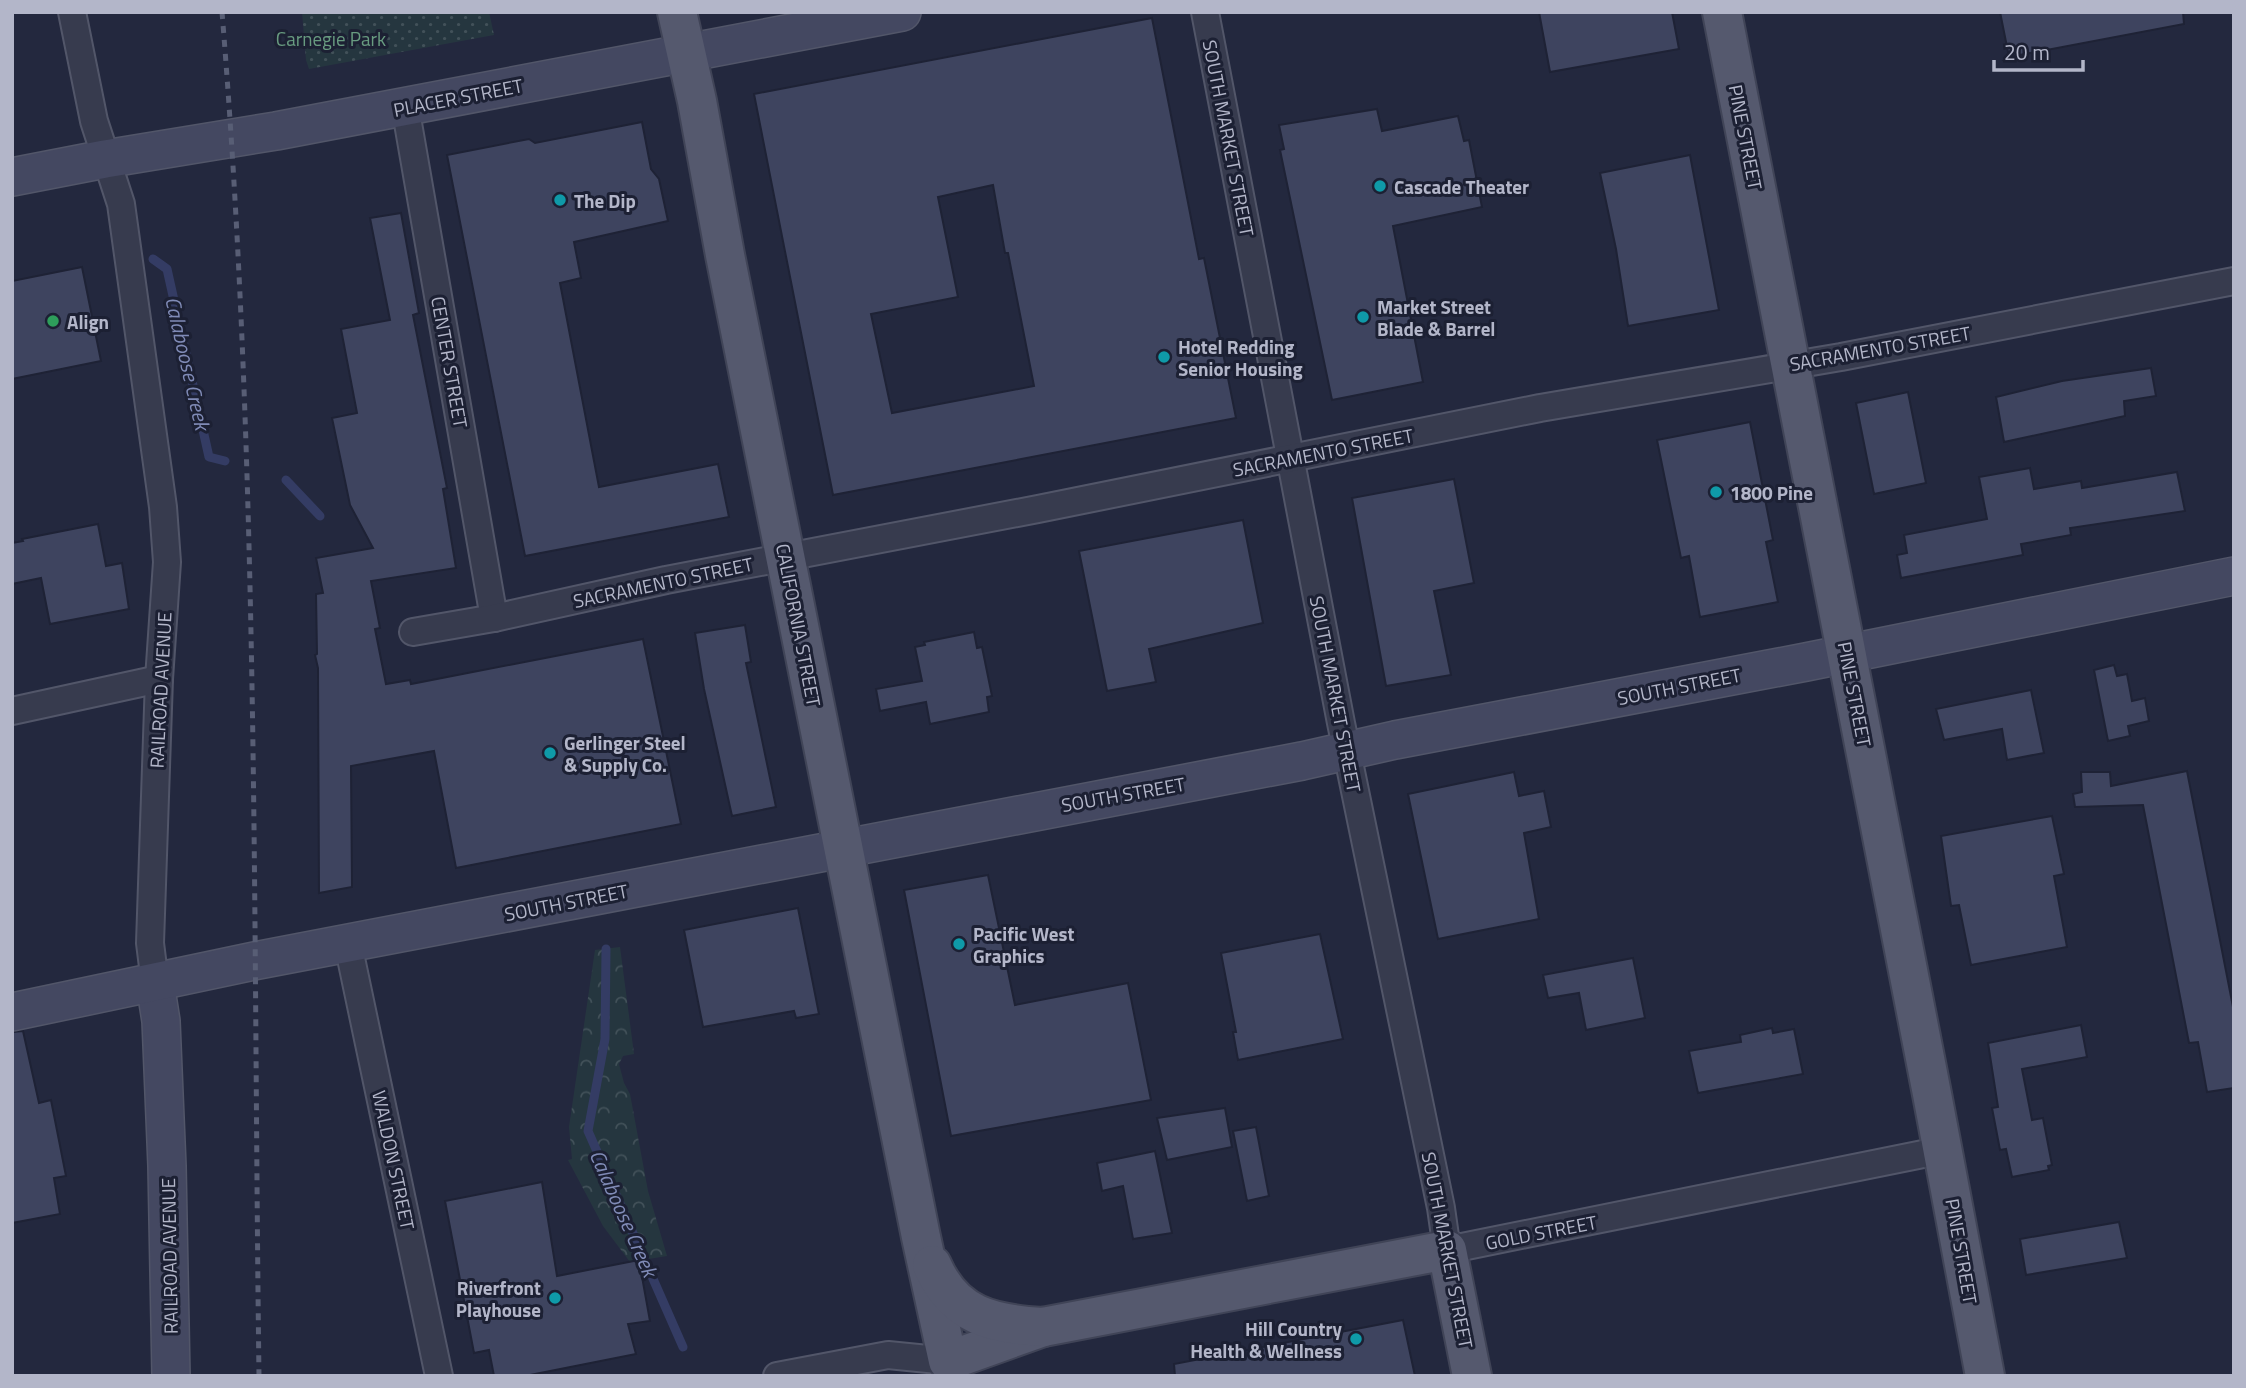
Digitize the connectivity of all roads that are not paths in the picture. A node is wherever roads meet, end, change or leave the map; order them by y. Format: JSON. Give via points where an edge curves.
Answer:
{"nodes":[{"id":1,"x":72,"y":12,"type":"edge"},
{"id":2,"x":677,"y":12,"type":"edge"},
{"id":3,"x":902,"y":12,"type":"edge"},
{"id":4,"x":1205,"y":12,"type":"edge"},
{"id":5,"x":1722,"y":12,"type":"edge"},
{"id":6,"x":686,"y":53,"type":"junction"},
{"id":7,"x":405,"y":106,"type":"junction"},
{"id":8,"x":105,"y":159,"type":"junction"},
{"id":9,"x":12,"y":177,"type":"edge"},
{"id":10,"x":2234,"y":281,"type":"edge"},
{"id":11,"x":1791,"y":365,"type":"junction"},
{"id":12,"x":1290,"y":457,"type":"junction"},
{"id":13,"x":786,"y":557,"type":"junction"},
{"id":14,"x":2234,"y":576,"type":"edge"},
{"id":15,"x":494,"y":618,"type":"junction"},
{"id":16,"x":413,"y":632,"type":"dead end"},
{"id":17,"x":1847,"y":653,"type":"junction"},
{"id":18,"x":159,"y":679,"type":"junction"},
{"id":19,"x":12,"y":711,"type":"edge"},
{"id":20,"x":1347,"y":751,"type":"junction"},
{"id":21,"x":843,"y":847,"type":"junction"},
{"id":22,"x":348,"y":944,"type":"junction"},
{"id":23,"x":155,"y":983,"type":"junction"},
{"id":24,"x":12,"y":1012,"type":"edge"},
{"id":25,"x":1943,"y":1150,"type":"junction"},
{"id":26,"x":921,"y":1237,"type":"junction"},
{"id":27,"x":1447,"y":1250,"type":"junction"},
{"id":28,"x":974,"y":1313,"type":"joint"},
{"id":29,"x":1043,"y":1327,"type":"junction"},
{"id":30,"x":949,"y":1368,"type":"edge"},
{"id":31,"x":171,"y":1376,"type":"edge"},
{"id":32,"x":439,"y":1376,"type":"edge"},
{"id":33,"x":777,"y":1376,"type":"edge"},
{"id":34,"x":1472,"y":1376,"type":"edge"},
{"id":35,"x":1985,"y":1376,"type":"edge"}],
"edges":[{"from":1,"to":8,"type":"street","name":"RAILROAD AVENUE"},
{"from":2,"to":6,"type":"main road","name":"CALIFORNIA STREET"},
{"from":3,"to":6,"type":"street","name":"PLACER STREET"},
{"from":4,"to":12,"type":"street","name":"SOUTH MARKET STREET"},
{"from":5,"to":11,"type":"main road","name":"PINE STREET"},
{"from":6,"to":7,"type":"street","name":"PLACER STREET"},
{"from":6,"to":13,"type":"main road","name":"CALIFORNIA STREET"},
{"from":7,"to":8,"type":"street","name":"PLACER STREET"},
{"from":7,"to":15,"type":"street","name":"CENTER STREET"},
{"from":8,"to":9,"type":"street","name":"PLACER STREET"},
{"from":8,"to":18,"type":"street","name":"RAILROAD AVENUE","via":[[121,204],[163,507],[167,562]]},
{"from":10,"to":11,"type":"street","name":"SACRAMENTO STREET"},
{"from":11,"to":12,"type":"street","name":"SACRAMENTO STREET"},
{"from":11,"to":17,"type":"main road","name":"PINE STREET"},
{"from":12,"to":13,"type":"street","name":"SACRAMENTO STREET"},
{"from":12,"to":20,"type":"street","name":"SOUTH MARKET STREET"},
{"from":13,"to":15,"type":"street","name":"SACRAMENTO STREET"},
{"from":13,"to":21,"type":"main road","name":"CALIFORNIA STREET"},
{"from":14,"to":17,"type":"street","name":"SOUTH STREET"},
{"from":15,"to":16,"type":"street","name":"SACRAMENTO STREET"},
{"from":17,"to":20,"type":"street","name":"SOUTH STREET"},
{"from":17,"to":25,"type":"main road","name":"PINE STREET"},
{"from":18,"to":19,"type":"street"},
{"from":18,"to":23,"type":"street","name":"RAILROAD AVENUE","via":[[150,943]]},
{"from":20,"to":21,"type":"street","name":"SOUTH STREET"},
{"from":20,"to":27,"type":"street","name":"SOUTH MARKET STREET"},
{"from":21,"to":22,"type":"street","name":"SOUTH STREET"},
{"from":21,"to":26,"type":"main road","name":"CALIFORNIA STREET"},
{"from":22,"to":23,"type":"street","name":"SOUTH STREET"},
{"from":22,"to":32,"type":"street","name":"WALDON STREET"},
{"from":23,"to":24,"type":"street","name":"SOUTH STREET"},
{"from":23,"to":31,"type":"street","name":"RAILROAD AVENUE","via":[[161,1021],[167,1166]]},
{"from":25,"to":27,"type":"street","name":"GOLD STREET"},
{"from":25,"to":35,"type":"main road","name":"PINE STREET"},
{"from":26,"to":28,"type":"main road","name":"CALIFORNIA STREET","via":[[950,1295]]},
{"from":26,"to":30,"type":"main road","name":"CALIFORNIA STREET"},
{"from":27,"to":29,"type":"main road","name":"GOLD STREET"},
{"from":27,"to":34,"type":"main road","name":"SOUTH MARKET STREET"},
{"from":28,"to":29,"type":"main road","name":"GOLD STREET","via":[[1005,1325]]},
{"from":29,"to":30,"type":"main road"},
{"from":30,"to":33,"type":"street","via":[[888,1355]]}]}
